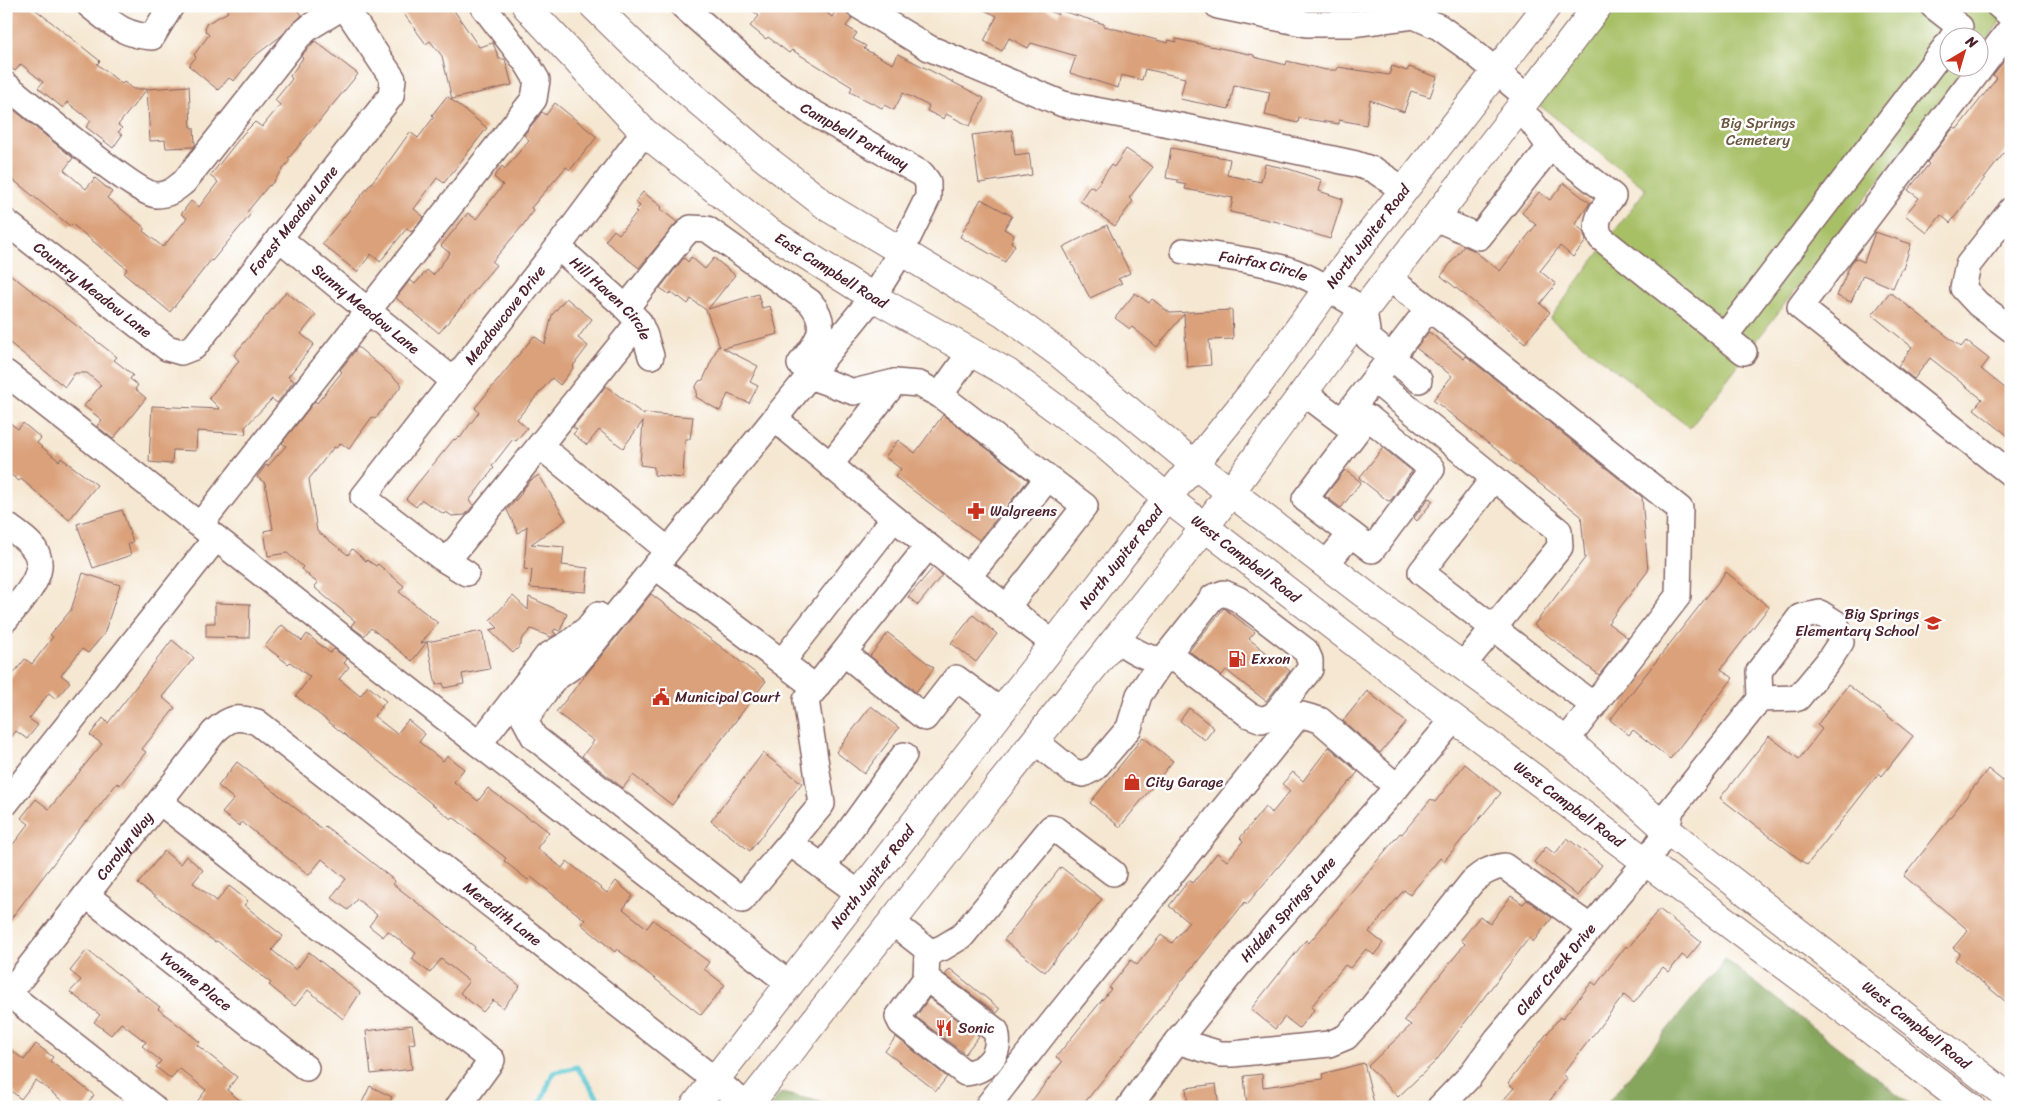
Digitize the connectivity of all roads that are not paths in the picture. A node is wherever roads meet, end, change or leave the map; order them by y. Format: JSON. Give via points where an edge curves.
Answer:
{"nodes":[{"id":1,"x":90,"y":6,"type":"edge"},
{"id":2,"x":171,"y":6,"type":"edge"},
{"id":3,"x":344,"y":6,"type":"edge"},
{"id":4,"x":483,"y":6,"type":"edge"},
{"id":5,"x":594,"y":6,"type":"edge"},
{"id":6,"x":683,"y":6,"type":"edge"},
{"id":7,"x":859,"y":6,"type":"edge"},
{"id":8,"x":1218,"y":6,"type":"edge"},
{"id":9,"x":1547,"y":6,"type":"edge"},
{"id":10,"x":1598,"y":6,"type":"edge"},
{"id":11,"x":1933,"y":6,"type":"edge"},
{"id":12,"x":1998,"y":6,"type":"edge"},
{"id":13,"x":530,"y":9,"type":"edge"},
{"id":14,"x":2011,"y":16,"type":"edge"},
{"id":15,"x":1959,"y":28,"type":"edge"},
{"id":16,"x":2011,"y":28,"type":"edge"},
{"id":17,"x":1940,"y":54,"type":"edge"},
{"id":18,"x":1496,"y":71,"type":"junction"},
{"id":19,"x":6,"y":85,"type":"edge"},
{"id":20,"x":1523,"y":104,"type":"junction"},
{"id":21,"x":644,"y":132,"type":"junction"},
{"id":22,"x":1550,"y":147,"type":"junction"},
{"id":23,"x":1404,"y":190,"type":"junction"},
{"id":24,"x":2011,"y":210,"type":"edge"},
{"id":25,"x":1435,"y":218,"type":"junction"},
{"id":26,"x":6,"y":222,"type":"edge"},
{"id":27,"x":279,"y":238,"type":"junction"},
{"id":28,"x":558,"y":247,"type":"junction"},
{"id":29,"x":1184,"y":251,"type":"dead end"},
{"id":30,"x":901,"y":252,"type":"junction"},
{"id":31,"x":1388,"y":278,"type":"junction"},
{"id":32,"x":1328,"y":288,"type":"junction"},
{"id":33,"x":873,"y":297,"type":"junction"},
{"id":34,"x":1429,"y":308,"type":"junction"},
{"id":35,"x":1364,"y":310,"type":"junction"},
{"id":36,"x":368,"y":311,"type":"junction"},
{"id":37,"x":633,"y":315,"type":"junction"},
{"id":38,"x":2011,"y":329,"type":"edge"},
{"id":39,"x":1724,"y":336,"type":"junction"},
{"id":40,"x":181,"y":352,"type":"joint"},
{"id":41,"x":1744,"y":352,"type":"dead end"},
{"id":42,"x":970,"y":353,"type":"junction"},
{"id":43,"x":651,"y":356,"type":"dead end"},
{"id":44,"x":1392,"y":358,"type":"junction"},
{"id":45,"x":6,"y":373,"type":"edge"},
{"id":46,"x":809,"y":376,"type":"junction"},
{"id":47,"x":1374,"y":380,"type":"junction"},
{"id":48,"x":1419,"y":380,"type":"dead end"},
{"id":49,"x":454,"y":381,"type":"junction"},
{"id":50,"x":895,"y":382,"type":"junction"},
{"id":51,"x":1303,"y":392,"type":"junction"},
{"id":52,"x":940,"y":395,"type":"junction"},
{"id":53,"x":775,"y":419,"type":"junction"},
{"id":54,"x":1355,"y":424,"type":"junction"},
{"id":55,"x":540,"y":446,"type":"junction"},
{"id":56,"x":1195,"y":464,"type":"junction"},
{"id":57,"x":830,"y":465,"type":"junction"},
{"id":58,"x":2011,"y":474,"type":"edge"},
{"id":59,"x":1048,"y":478,"type":"junction"},
{"id":60,"x":1494,"y":478,"type":"junction"},
{"id":61,"x":1231,"y":491,"type":"junction"},
{"id":62,"x":1168,"y":498,"type":"junction"},
{"id":63,"x":894,"y":518,"type":"junction"},
{"id":64,"x":6,"y":525,"type":"edge"},
{"id":65,"x":1205,"y":527,"type":"junction"},
{"id":66,"x":208,"y":531,"type":"junction"},
{"id":67,"x":1351,"y":534,"type":"junction"},
{"id":68,"x":658,"y":542,"type":"junction"},
{"id":69,"x":928,"y":546,"type":"junction"},
{"id":70,"x":1326,"y":564,"type":"junction"},
{"id":71,"x":655,"y":566,"type":"junction"},
{"id":72,"x":968,"y":577,"type":"junction"},
{"id":73,"x":1300,"y":600,"type":"junction"},
{"id":74,"x":1007,"y":607,"type":"junction"},
{"id":75,"x":6,"y":619,"type":"edge"},
{"id":76,"x":1494,"y":628,"type":"junction"},
{"id":77,"x":1277,"y":630,"type":"junction"},
{"id":78,"x":1116,"y":639,"type":"junction"},
{"id":79,"x":1054,"y":644,"type":"junction"},
{"id":80,"x":844,"y":653,"type":"junction"},
{"id":81,"x":1162,"y":661,"type":"junction"},
{"id":82,"x":782,"y":662,"type":"junction"},
{"id":83,"x":1463,"y":665,"type":"junction"},
{"id":84,"x":816,"y":688,"type":"junction"},
{"id":85,"x":1760,"y":699,"type":"dead end"},
{"id":86,"x":1594,"y":706,"type":"junction"},
{"id":87,"x":1002,"y":712,"type":"junction"},
{"id":88,"x":1454,"y":719,"type":"junction"},
{"id":89,"x":257,"y":722,"type":"joint"},
{"id":90,"x":1035,"y":741,"type":"junction"},
{"id":91,"x":1566,"y":741,"type":"junction"},
{"id":92,"x":479,"y":744,"type":"junction"},
{"id":93,"x":904,"y":756,"type":"dead end"},
{"id":94,"x":1397,"y":787,"type":"junction"},
{"id":95,"x":160,"y":802,"type":"junction"},
{"id":96,"x":6,"y":803,"type":"edge"},
{"id":97,"x":1667,"y":830,"type":"junction"},
{"id":98,"x":790,"y":843,"type":"junction"},
{"id":99,"x":1646,"y":862,"type":"junction"},
{"id":100,"x":823,"y":867,"type":"junction"},
{"id":101,"x":1113,"y":873,"type":"dead end"},
{"id":102,"x":860,"y":894,"type":"junction"},
{"id":103,"x":86,"y":895,"type":"junction"},
{"id":104,"x":892,"y":922,"type":"junction"},
{"id":105,"x":1591,"y":928,"type":"junction"},
{"id":106,"x":927,"y":953,"type":"junction"},
{"id":107,"x":926,"y":978,"type":"dead end"},
{"id":108,"x":1862,"y":982,"type":"junction"},
{"id":109,"x":790,"y":984,"type":"junction"},
{"id":110,"x":7,"y":995,"type":"edge"},
{"id":111,"x":1842,"y":1008,"type":"junction"},
{"id":112,"x":1177,"y":1041,"type":"junction"},
{"id":113,"x":306,"y":1068,"type":"dead end"},
{"id":114,"x":716,"y":1079,"type":"junction"},
{"id":115,"x":2011,"y":1099,"type":"edge"},
{"id":116,"x":747,"y":1106,"type":"edge"},
{"id":117,"x":989,"y":1106,"type":"edge"},
{"id":118,"x":153,"y":1107,"type":"edge"},
{"id":119,"x":458,"y":1107,"type":"edge"},
{"id":120,"x":694,"y":1107,"type":"edge"},
{"id":121,"x":1129,"y":1107,"type":"edge"},
{"id":122,"x":1440,"y":1107,"type":"edge"},
{"id":123,"x":1971,"y":1107,"type":"edge"}],
"edges":[{"from":1,"to":2,"type":"street","via":[[133,35],[152,36]]},
{"from":3,"to":19,"type":"street","via":[[299,36],[172,193],[156,196],[128,182]]},
{"from":3,"to":27,"type":"street","name":"Forest Meadow Lane","via":[[392,79],[391,96]]},
{"from":4,"to":36,"type":"street","via":[[537,80],[534,99]]},
{"from":5,"to":30,"type":"main road","via":[[640,51],[762,156],[829,208]]},
{"from":6,"to":30,"type":"street","name":"Campbell Parkway","via":[[760,74],[808,110],[922,174],[928,182],[928,197]]},
{"from":7,"to":23,"type":"street","via":[[928,48],[1063,104],[1356,164],[1374,170]]},
{"from":8,"to":18,"type":"street","via":[[1317,24],[1351,24],[1414,16],[1439,27]]},
{"from":9,"to":18,"type":"main road","name":"North Jupiter Road"},
{"from":10,"to":20,"type":"main road"},
{"from":11,"to":15,"type":"street"},
{"from":12,"to":14,"type":"street"},
{"from":13,"to":21,"type":"main road","name":"East Campbell Road"},
{"from":16,"to":58,"type":"street","via":[[1800,307]]},
{"from":17,"to":39,"type":"street"},
{"from":18,"to":20,"type":"street"},
{"from":18,"to":23,"type":"main road","name":"North Jupiter Road"},
{"from":20,"to":22,"type":"street","via":[[1531,122]]},
{"from":20,"to":25,"type":"main road"},
{"from":21,"to":28,"type":"street","name":"Meadowcove Drive"},
{"from":21,"to":33,"type":"main road","name":"East Campbell Road","via":[[765,230]]},
{"from":22,"to":25,"type":"street","via":[[1479,237]]},
{"from":22,"to":39,"type":"street","via":[[1613,196],[1599,213],[1597,232],[1601,238]]},
{"from":23,"to":32,"type":"main road","name":"North Jupiter Road"},
{"from":24,"to":38,"type":"street","via":[[1968,266],[1963,288]]},
{"from":25,"to":31,"type":"main road"},
{"from":26,"to":40,"type":"street","name":"Country Meadow Lane","via":[[167,348]]},
{"from":27,"to":36,"type":"street","name":"Sunny Meadow Lane"},
{"from":27,"to":40,"type":"street","name":"Forest Meadow Lane","via":[[194,347]]},
{"from":28,"to":37,"type":"street","name":"Hill Haven Circle"},
{"from":28,"to":49,"type":"street","name":"Meadowcove Drive"},
{"from":29,"to":32,"type":"street","name":"Fairfax Circle","via":[[1295,272]]},
{"from":30,"to":33,"type":"street","name":"Campbell Parkway"},
{"from":30,"to":56,"type":"main road","via":[[1004,313],[1060,354]]},
{"from":31,"to":34,"type":"street"},
{"from":31,"to":35,"type":"main road"},
{"from":32,"to":35,"type":"street","name":"Fairfax Circle"},
{"from":32,"to":56,"type":"main road","name":"North Jupiter Road","via":[[1257,387]]},
{"from":33,"to":42,"type":"main road","name":"East Campbell Road"},
{"from":33,"to":46,"type":"street","name":"Campbell Parkway"},
{"from":34,"to":44,"type":"street"},
{"from":34,"to":86,"type":"street","via":[[1680,509],[1678,596]]},
{"from":35,"to":44,"type":"street","via":[[1368,338]]},
{"from":35,"to":51,"type":"main road"},
{"from":36,"to":49,"type":"street","name":"Sunny Meadow Lane"},
{"from":36,"to":66,"type":"street"},
{"from":37,"to":43,"type":"street","name":"Hill Haven Circle","via":[[646,336]]},
{"from":37,"to":55,"type":"street"},
{"from":37,"to":68,"type":"street","via":[[683,236],[691,228],[707,229],[810,302],[819,313],[821,328],[816,344]]},
{"from":39,"to":41,"type":"street"},
{"from":42,"to":52,"type":"street"},
{"from":42,"to":62,"type":"main road","name":"East Campbell Road","via":[[1008,373],[1104,444]]},
{"from":44,"to":47,"type":"street"},
{"from":44,"to":48,"type":"street"},
{"from":45,"to":66,"type":"street"},
{"from":46,"to":50,"type":"street","via":[[854,392]]},
{"from":46,"to":53,"type":"street","name":"Campbell Parkway"},
{"from":47,"to":54,"type":"street"},
{"from":47,"to":60,"type":"street"},
{"from":49,"to":55,"type":"street","name":"Meadowcove Drive","via":[[362,497],[457,567]]},
{"from":50,"to":52,"type":"street","via":[[919,384]]},
{"from":50,"to":57,"type":"street"},
{"from":51,"to":54,"type":"street"},
{"from":51,"to":61,"type":"main road"},
{"from":52,"to":59,"type":"street"},
{"from":53,"to":57,"type":"street"},
{"from":53,"to":71,"type":"street","name":"Campbell Parkway"},
{"from":54,"to":67,"type":"street","via":[[1305,499]]},
{"from":54,"to":67,"type":"street","via":[[1432,469],[1372,550]]},
{"from":55,"to":68,"type":"street"},
{"from":56,"to":61,"type":"main road"},
{"from":56,"to":62,"type":"main road","name":"North Jupiter Road"},
{"from":57,"to":63,"type":"street"},
{"from":59,"to":72,"type":"street"},
{"from":59,"to":74,"type":"street","via":[[1085,506]]},
{"from":60,"to":76,"type":"street","via":[[1559,531],[1560,548]]},
{"from":60,"to":76,"type":"street","via":[[1421,572]]},
{"from":61,"to":65,"type":"main road"},
{"from":61,"to":70,"type":"main road","name":"West Campbell Road"},
{"from":62,"to":65,"type":"main road","name":"West Campbell Road"},
{"from":62,"to":79,"type":"main road","name":"North Jupiter Road"},
{"from":63,"to":69,"type":"street"},
{"from":63,"to":82,"type":"street"},
{"from":64,"to":75,"type":"street","via":[[32,545],[40,562],[37,577]]},
{"from":65,"to":73,"type":"main road","name":"West Campbell Road"},
{"from":65,"to":78,"type":"main road"},
{"from":66,"to":92,"type":"street"},
{"from":66,"to":96,"type":"street"},
{"from":67,"to":70,"type":"street"},
{"from":68,"to":92,"type":"street","via":[[588,628],[547,656]]},
{"from":69,"to":72,"type":"street"},
{"from":69,"to":80,"type":"street"},
{"from":70,"to":83,"type":"main road","name":"West Campbell Road"},
{"from":71,"to":82,"type":"street"},
{"from":71,"to":98,"type":"street","name":"Campbell Parkway","via":[[577,663],[553,680],[525,720],[534,737],[742,900]]},
{"from":72,"to":74,"type":"street"},
{"from":73,"to":77,"type":"street"},
{"from":73,"to":88,"type":"main road","name":"West Campbell Road"},
{"from":74,"to":79,"type":"street"},
{"from":76,"to":83,"type":"street"},
{"from":76,"to":86,"type":"street"},
{"from":77,"to":81,"type":"street","via":[[1238,599],[1224,593],[1213,597]]},
{"from":77,"to":81,"type":"street","via":[[1306,651],[1310,669],[1274,715],[1262,720],[1249,715],[1177,660]]},
{"from":78,"to":81,"type":"street","via":[[1139,655]]},
{"from":78,"to":90,"type":"main road"},
{"from":79,"to":87,"type":"main road","name":"North Jupiter Road"},
{"from":80,"to":84,"type":"street"},
{"from":80,"to":87,"type":"street","via":[[925,718],[956,678]]},
{"from":81,"to":90,"type":"street","via":[[1139,695],[1129,728],[1095,768],[1083,774],[1072,771]]},
{"from":82,"to":84,"type":"street"},
{"from":83,"to":91,"type":"main road","name":"West Campbell Road"},
{"from":84,"to":98,"type":"street","via":[[806,700],[822,804]]},
{"from":85,"to":97,"type":"street","name":"Clear Creek Drive","via":[[1671,810]]},
{"from":86,"to":91,"type":"street"},
{"from":87,"to":102,"type":"main road","name":"North Jupiter Road"},
{"from":88,"to":94,"type":"street","name":"Hidden Springs Lane"},
{"from":88,"to":99,"type":"main road","name":"West Campbell Road"},
{"from":89,"to":95,"type":"street","name":"Carolyn Way","via":[[240,717],[226,721]]},
{"from":89,"to":114,"type":"street","name":"Meredith Lane"},
{"from":90,"to":104,"type":"main road"},
{"from":91,"to":97,"type":"main road","name":"West Campbell Road"},
{"from":92,"to":109,"type":"street"},
{"from":93,"to":100,"type":"street"},
{"from":94,"to":112,"type":"street","name":"Hidden Springs Lane","via":[[1241,962]]},
{"from":94,"to":117,"type":"street","via":[[1320,720],[1302,715],[1294,721],[1048,1027]]},
{"from":95,"to":103,"type":"street","name":"Carolyn Way"},
{"from":95,"to":119,"type":"street","via":[[492,1060]]},
{"from":97,"to":99,"type":"street","name":"Clear Creek Drive"},
{"from":97,"to":108,"type":"main road","name":"West Campbell Road"},
{"from":98,"to":100,"type":"street"},
{"from":99,"to":105,"type":"street","name":"Clear Creek Drive"},
{"from":99,"to":111,"type":"main road","name":"West Campbell Road"},
{"from":100,"to":102,"type":"street"},
{"from":101,"to":106,"type":"street","via":[[1051,828],[962,936]]},
{"from":102,"to":104,"type":"main road"},
{"from":102,"to":109,"type":"main road","name":"North Jupiter Road"},
{"from":103,"to":110,"type":"street","name":"Carolyn Way"},
{"from":103,"to":113,"type":"street","name":"Yvonne Place"},
{"from":104,"to":106,"type":"street","via":[[924,947]]},
{"from":104,"to":116,"type":"main road"},
{"from":105,"to":112,"type":"street","via":[[1504,866],[1494,867],[1472,882],[1346,1037],[1329,1044],[1233,1054],[1220,1054]]},
{"from":105,"to":122,"type":"street","name":"Clear Creek Drive","via":[[1503,1032],[1470,1077]]},
{"from":106,"to":107,"type":"street"},
{"from":108,"to":111,"type":"main road"},
{"from":108,"to":115,"type":"main road","name":"West Campbell Road"},
{"from":109,"to":114,"type":"main road","name":"North Jupiter Road"},
{"from":110,"to":118,"type":"street"},
{"from":111,"to":123,"type":"main road","name":"West Campbell Road"},
{"from":112,"to":121,"type":"street","name":"Hidden Springs Lane"},
{"from":114,"to":116,"type":"street","name":"Meredith Lane"},
{"from":114,"to":120,"type":"main road","name":"North Jupiter Road"}]}
